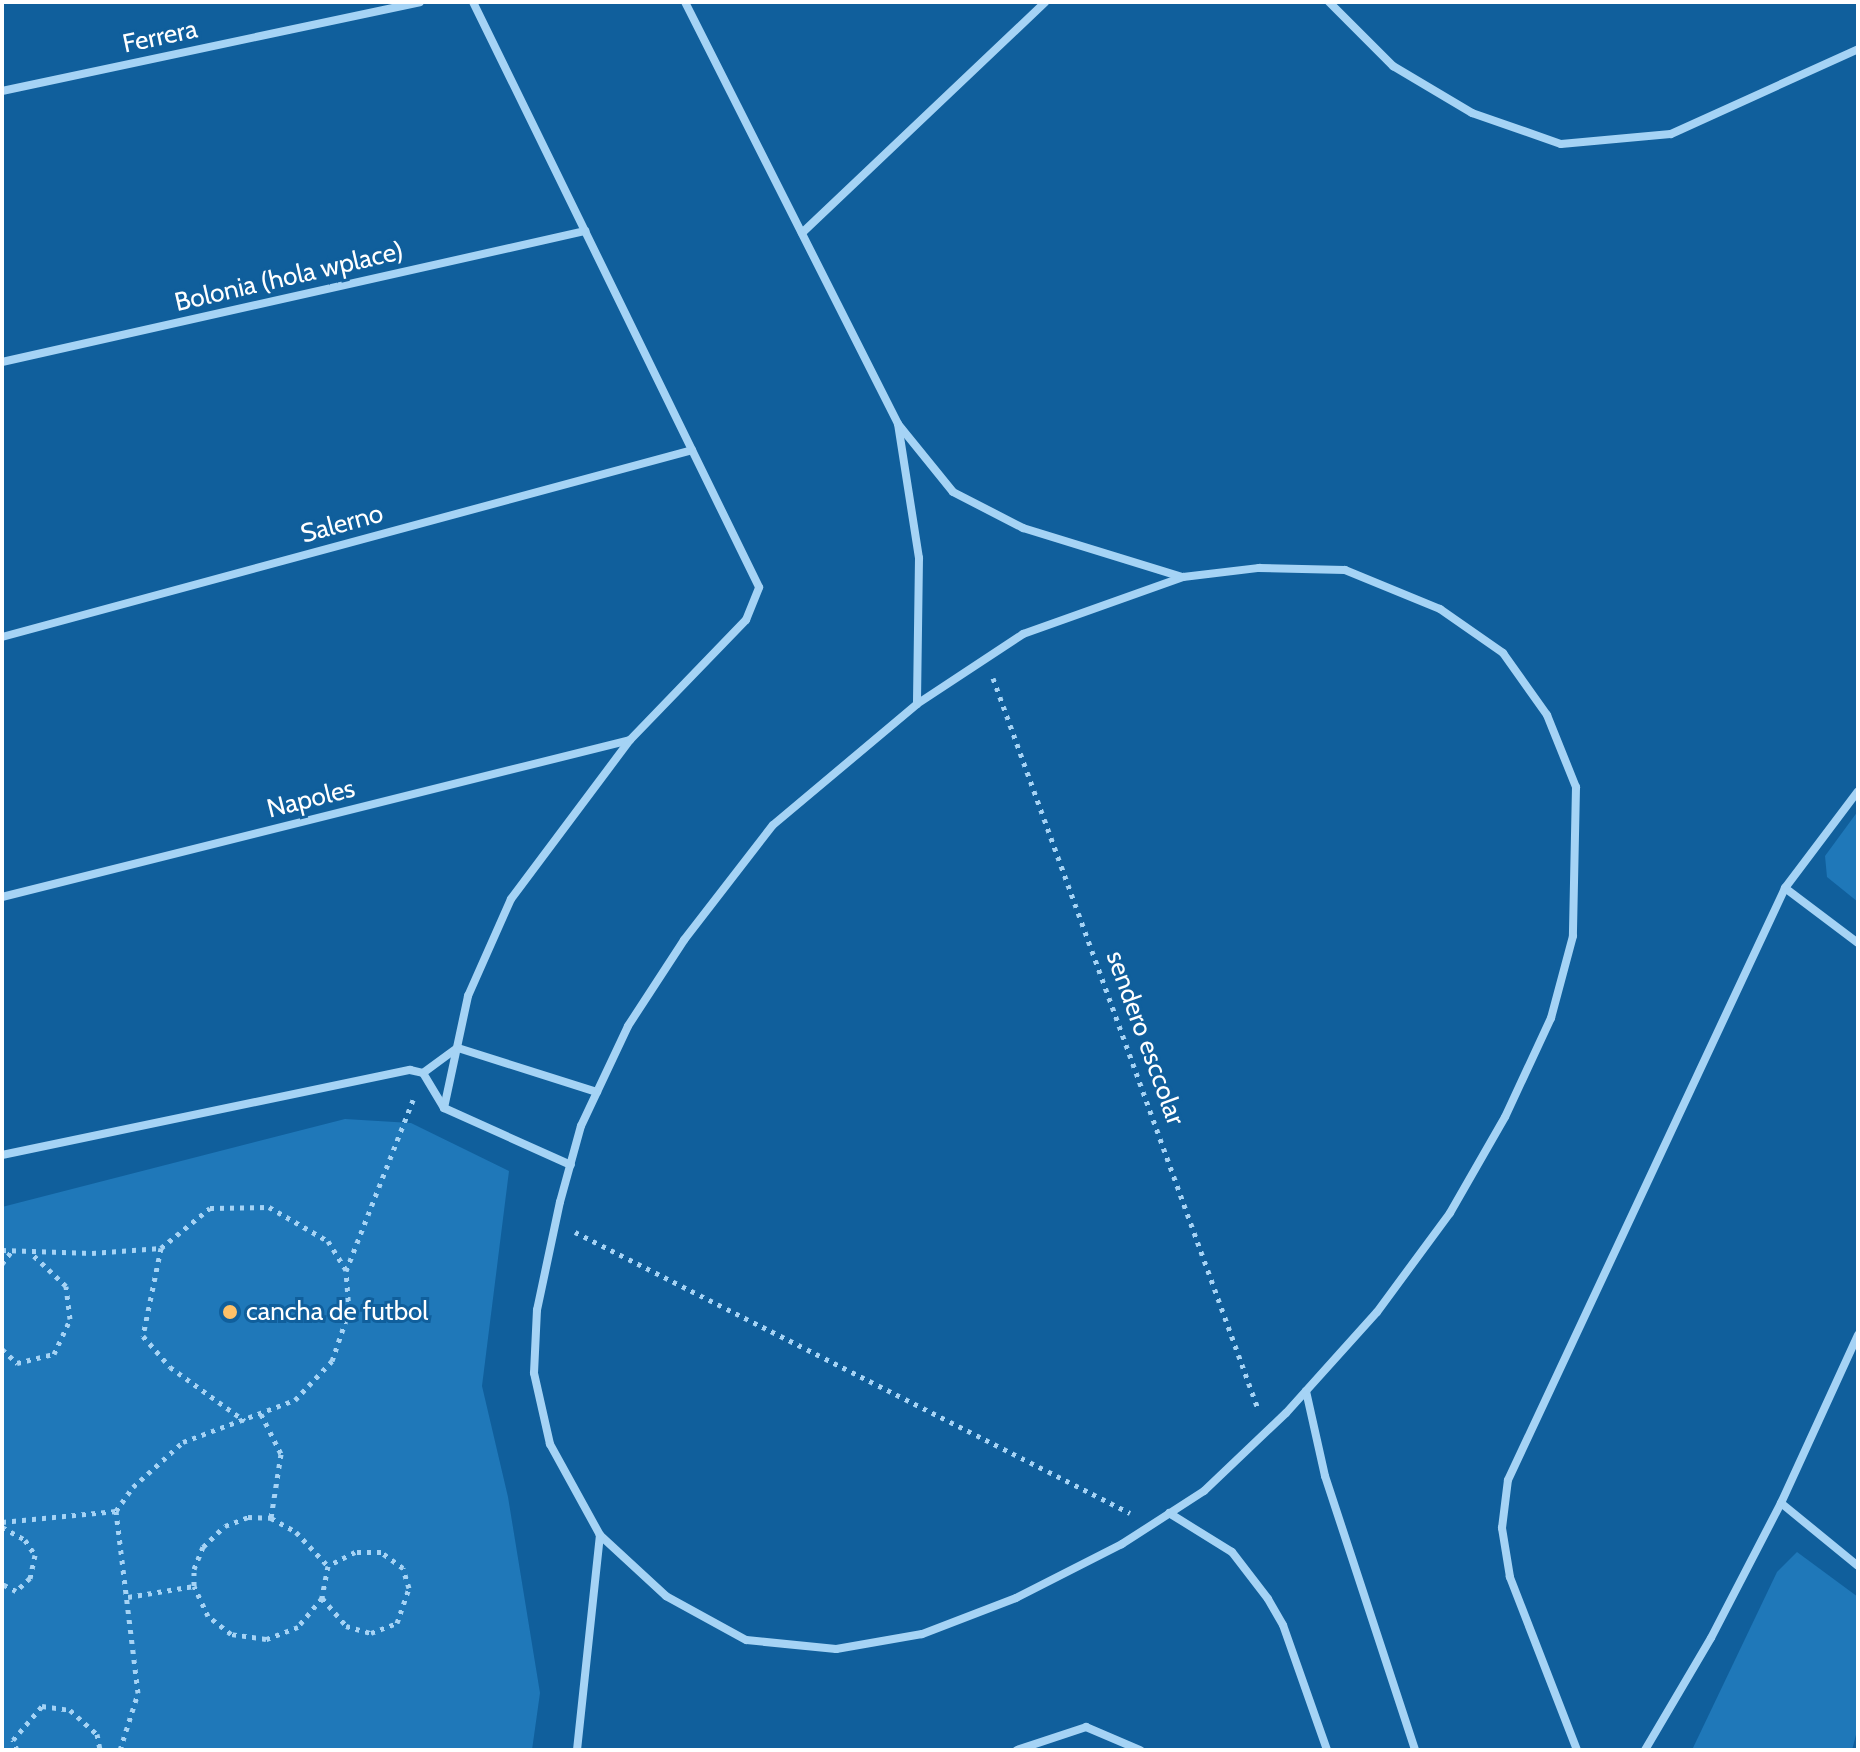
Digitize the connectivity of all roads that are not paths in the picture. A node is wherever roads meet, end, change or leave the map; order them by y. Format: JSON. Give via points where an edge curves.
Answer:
{"nodes":[{"id":1,"x":420,"y":2,"type":"edge"},
{"id":2,"x":473,"y":2,"type":"edge"},
{"id":3,"x":685,"y":2,"type":"edge"},
{"id":4,"x":1045,"y":2,"type":"edge"},
{"id":5,"x":1329,"y":2,"type":"edge"},
{"id":6,"x":1858,"y":49,"type":"edge"},
{"id":7,"x":2,"y":91,"type":"edge"},
{"id":8,"x":585,"y":231,"type":"junction"},
{"id":9,"x":802,"y":233,"type":"junction"},
{"id":10,"x":2,"y":362,"type":"edge"},
{"id":11,"x":898,"y":424,"type":"junction"},
{"id":12,"x":692,"y":450,"type":"junction"},
{"id":13,"x":1183,"y":577,"type":"junction"},
{"id":14,"x":2,"y":637,"type":"edge"},
{"id":15,"x":917,"y":704,"type":"junction"},
{"id":16,"x":630,"y":740,"type":"junction"},
{"id":17,"x":1858,"y":791,"type":"edge"},
{"id":18,"x":1785,"y":888,"type":"junction"},
{"id":19,"x":2,"y":897,"type":"edge"},
{"id":20,"x":1858,"y":943,"type":"edge"},
{"id":21,"x":458,"y":1048,"type":"junction"},
{"id":22,"x":423,"y":1073,"type":"junction"},
{"id":23,"x":597,"y":1092,"type":"junction"},
{"id":24,"x":444,"y":1108,"type":"junction"},
{"id":25,"x":2,"y":1155,"type":"edge"},
{"id":26,"x":571,"y":1165,"type":"junction"},
{"id":27,"x":1858,"y":1335,"type":"edge"},
{"id":28,"x":1306,"y":1391,"type":"junction"},
{"id":29,"x":1781,"y":1503,"type":"junction"},
{"id":30,"x":1169,"y":1513,"type":"junction"},
{"id":31,"x":600,"y":1535,"type":"junction"},
{"id":32,"x":1858,"y":1566,"type":"edge"},
{"id":33,"x":577,"y":1750,"type":"edge"},
{"id":34,"x":1017,"y":1750,"type":"edge"},
{"id":35,"x":1140,"y":1750,"type":"edge"},
{"id":36,"x":1327,"y":1750,"type":"edge"},
{"id":37,"x":1415,"y":1750,"type":"edge"},
{"id":38,"x":1577,"y":1750,"type":"edge"},
{"id":39,"x":1645,"y":1750,"type":"edge"}],
"edges":[{"from":1,"to":7,"type":"street","name":"Ferrera"},
{"from":2,"to":8,"type":"street"},
{"from":3,"to":9,"type":"street"},
{"from":4,"to":9,"type":"street"},
{"from":5,"to":6,"type":"street","via":[[1393,66],[1472,113],[1561,144],[1671,134]]},
{"from":8,"to":10,"type":"street","name":"Bolonia (hola wplace)"},
{"from":8,"to":12,"type":"street"},
{"from":9,"to":11,"type":"street"},
{"from":11,"to":13,"type":"street","via":[[953,492],[1023,528]]},
{"from":11,"to":15,"type":"street","via":[[919,558]]},
{"from":12,"to":14,"type":"street","name":"Salerno"},
{"from":12,"to":16,"type":"street","via":[[759,587],[746,620]]},
{"from":13,"to":15,"type":"street","via":[[1023,634]]},
{"from":13,"to":28,"type":"street","via":[[1259,568],[1345,570],[1440,609],[1503,653],[1547,715],[1576,787],[1573,936],[1551,1018],[1505,1117],[1450,1213],[1377,1312]]},
{"from":15,"to":23,"type":"street","via":[[773,825],[684,940],[628,1026]]},
{"from":16,"to":19,"type":"street","name":"Napoles"},
{"from":16,"to":21,"type":"street","via":[[511,899],[468,996]]},
{"from":17,"to":18,"type":"street"},
{"from":18,"to":20,"type":"street"},
{"from":18,"to":38,"type":"street","via":[[1508,1480],[1502,1528],[1510,1577]]},
{"from":21,"to":22,"type":"street"},
{"from":21,"to":23,"type":"street"},
{"from":21,"to":24,"type":"street"},
{"from":22,"to":24,"type":"street"},
{"from":22,"to":25,"type":"street","via":[[410,1070]]},
{"from":23,"to":26,"type":"street"},
{"from":24,"to":26,"type":"street"},
{"from":26,"to":31,"type":"street","via":[[537,1310],[534,1373],[550,1444]]},
{"from":27,"to":29,"type":"street"},
{"from":28,"to":30,"type":"street","via":[[1204,1491]]},
{"from":28,"to":37,"type":"street","via":[[1337,1512]]},
{"from":29,"to":32,"type":"street"},
{"from":29,"to":39,"type":"street"},
{"from":30,"to":31,"type":"street","via":[[1016,1598],[922,1634],[836,1649],[746,1640],[666,1596]]},
{"from":30,"to":36,"type":"street","via":[[1232,1552],[1268,1599],[1283,1625]]},
{"from":31,"to":33,"type":"street"},
{"from":34,"to":35,"type":"street","via":[[1086,1727]]}]}
